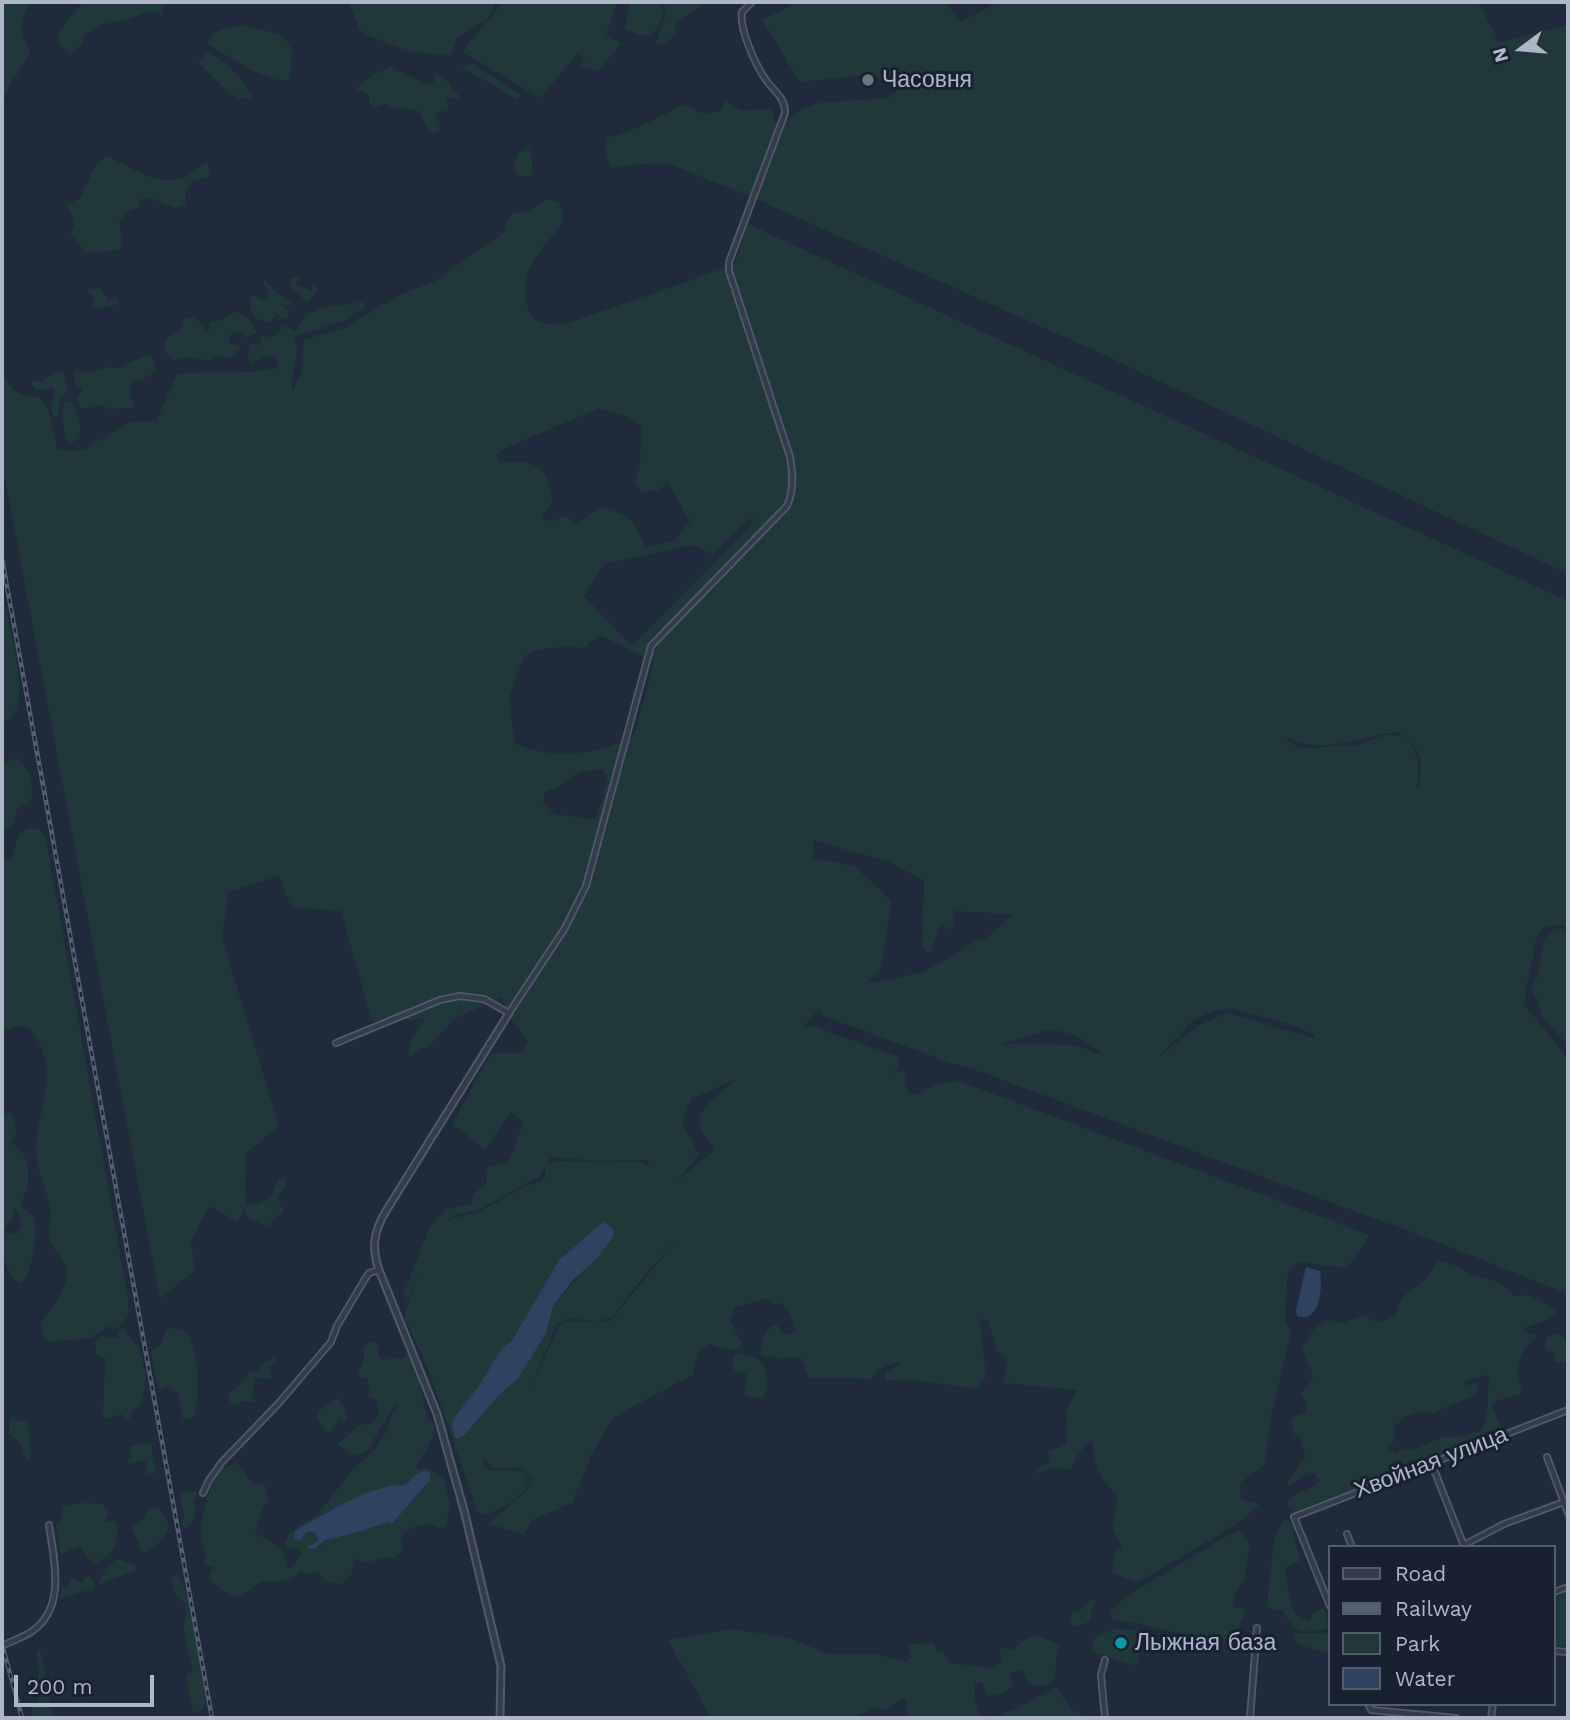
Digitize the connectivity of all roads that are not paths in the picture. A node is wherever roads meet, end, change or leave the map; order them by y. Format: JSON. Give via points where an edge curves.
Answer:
{"nodes":[{"id":1,"x":752,"y":2,"type":"edge"},
{"id":2,"x":509,"y":1013,"type":"junction"},
{"id":3,"x":337,"y":1043,"type":"dead end"},
{"id":4,"x":379,"y":1270,"type":"junction"},
{"id":5,"x":1568,"y":1410,"type":"edge"},
{"id":6,"x":1547,"y":1457,"type":"dead end"},
{"id":7,"x":1431,"y":1462,"type":"junction"},
{"id":8,"x":203,"y":1493,"type":"dead end"},
{"id":9,"x":1564,"y":1502,"type":"junction"},
{"id":10,"x":1568,"y":1513,"type":"edge"},
{"id":11,"x":49,"y":1525,"type":"dead end"},
{"id":12,"x":1347,"y":1534,"type":"dead end"},
{"id":13,"x":1351,"y":1545,"type":"edge"},
{"id":14,"x":1464,"y":1545,"type":"edge"},
{"id":15,"x":1466,"y":1545,"type":"edge"},
{"id":16,"x":1328,"y":1601,"type":"edge"},
{"id":17,"x":1257,"y":1628,"type":"dead end"},
{"id":18,"x":2,"y":1646,"type":"edge"},
{"id":19,"x":1105,"y":1660,"type":"dead end"},
{"id":20,"x":1370,"y":1707,"type":"edge"},
{"id":21,"x":500,"y":1718,"type":"edge"},
{"id":22,"x":1105,"y":1718,"type":"edge"},
{"id":23,"x":1250,"y":1718,"type":"edge"},
{"id":24,"x":1456,"y":1718,"type":"edge"}],
"edges":[{"from":1,"to":2,"type":"street","via":[[742,12],[742,26],[785,113],[729,271],[790,457],[790,499],[651,646],[586,886],[565,928]]},
{"from":2,"to":3,"type":"street","via":[[484,999],[460,996]]},
{"from":2,"to":4,"type":"street","via":[[376,1228],[374,1256]]},
{"from":4,"to":8,"type":"street","via":[[365,1279],[331,1342],[222,1462]]},
{"from":4,"to":21,"type":"street","via":[[437,1414],[464,1510],[501,1666]]},
{"from":5,"to":7,"type":"street","name":"Хвойная улица"},
{"from":6,"to":9,"type":"street"},
{"from":7,"to":14,"type":"street"},
{"from":7,"to":16,"type":"street","name":"Хвойная улица","via":[[1294,1517]]},
{"from":9,"to":10,"type":"street"},
{"from":9,"to":15,"type":"street","via":[[1504,1524]]},
{"from":11,"to":18,"type":"street","via":[[57,1579],[52,1604],[38,1627]]},
{"from":12,"to":13,"type":"street"},
{"from":17,"to":23,"type":"street"},
{"from":19,"to":22,"type":"street","via":[[1101,1675]]},
{"from":20,"to":24,"type":"street"}]}
